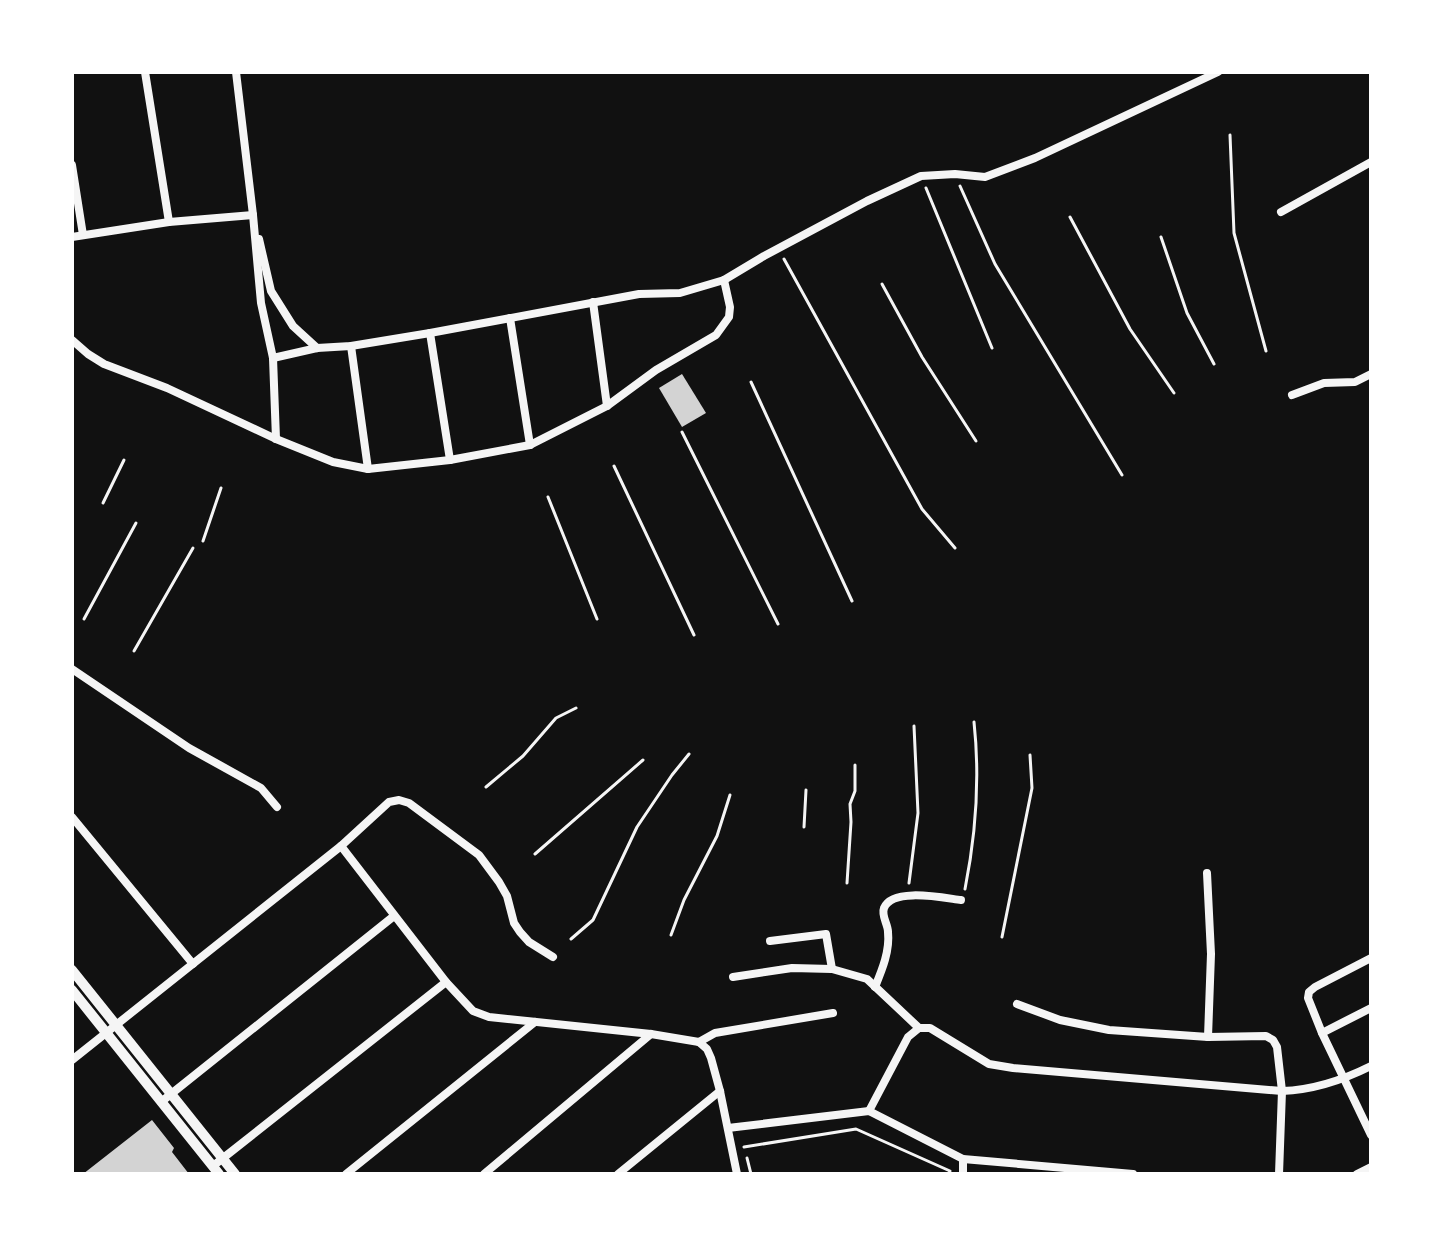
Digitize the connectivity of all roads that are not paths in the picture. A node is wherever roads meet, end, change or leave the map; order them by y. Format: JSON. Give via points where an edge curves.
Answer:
{"nodes":[{"id":1,"x":145,"y":72,"type":"edge"},
{"id":2,"x":236,"y":72,"type":"edge"},
{"id":3,"x":1218,"y":72,"type":"edge"},
{"id":4,"x":1371,"y":162,"type":"edge"},
{"id":5,"x":72,"y":165,"type":"edge"},
{"id":6,"x":1281,"y":212,"type":"dead end"},
{"id":7,"x":253,"y":215,"type":"junction"},
{"id":8,"x":169,"y":222,"type":"junction"},
{"id":9,"x":83,"y":235,"type":"junction"},
{"id":10,"x":72,"y":237,"type":"edge"},
{"id":11,"x":724,"y":280,"type":"junction"},
{"id":12,"x":593,"y":302,"type":"junction"},
{"id":13,"x":510,"y":318,"type":"junction"},
{"id":14,"x":430,"y":333,"type":"junction"},
{"id":15,"x":72,"y":340,"type":"edge"},
{"id":16,"x":351,"y":346,"type":"junction"},
{"id":17,"x":317,"y":348,"type":"junction"},
{"id":18,"x":273,"y":358,"type":"junction"},
{"id":19,"x":1371,"y":374,"type":"edge"},
{"id":20,"x":1292,"y":395,"type":"dead end"},
{"id":21,"x":607,"y":406,"type":"junction"},
{"id":22,"x":276,"y":439,"type":"junction"},
{"id":23,"x":530,"y":445,"type":"junction"},
{"id":24,"x":450,"y":460,"type":"junction"},
{"id":25,"x":368,"y":469,"type":"junction"},
{"id":26,"x":72,"y":669,"type":"edge"},
{"id":27,"x":277,"y":807,"type":"dead end"},
{"id":28,"x":72,"y":817,"type":"edge"},
{"id":29,"x":341,"y":846,"type":"junction"},
{"id":30,"x":1207,"y":873,"type":"dead end"},
{"id":31,"x":961,"y":900,"type":"road end"},
{"id":32,"x":394,"y":916,"type":"junction"},
{"id":33,"x":770,"y":941,"type":"dead end"},
{"id":34,"x":553,"y":957,"type":"dead end"},
{"id":35,"x":1371,"y":958,"type":"edge"},
{"id":36,"x":193,"y":964,"type":"junction"},
{"id":37,"x":832,"y":969,"type":"junction"},
{"id":38,"x":72,"y":970,"type":"edge"},
{"id":39,"x":733,"y":977,"type":"dead end"},
{"id":40,"x":446,"y":982,"type":"junction"},
{"id":41,"x":875,"y":987,"type":"junction"},
{"id":42,"x":72,"y":990,"type":"edge"},
{"id":43,"x":1017,"y":1004,"type":"dead end"},
{"id":44,"x":1371,"y":1008,"type":"edge"},
{"id":45,"x":833,"y":1013,"type":"dead end"},
{"id":46,"x":535,"y":1022,"type":"junction"},
{"id":47,"x":115,"y":1025,"type":"junction"},
{"id":48,"x":919,"y":1028,"type":"junction"},
{"id":49,"x":105,"y":1032,"type":"junction"},
{"id":50,"x":1322,"y":1033,"type":"junction"},
{"id":51,"x":651,"y":1034,"type":"junction"},
{"id":52,"x":1208,"y":1037,"type":"junction"},
{"id":53,"x":699,"y":1042,"type":"junction"},
{"id":54,"x":72,"y":1060,"type":"edge"},
{"id":55,"x":1371,"y":1066,"type":"edge"},
{"id":56,"x":1345,"y":1079,"type":"junction"},
{"id":57,"x":720,"y":1091,"type":"junction"},
{"id":58,"x":1282,"y":1091,"type":"junction"},
{"id":59,"x":171,"y":1094,"type":"junction"},
{"id":60,"x":161,"y":1102,"type":"junction"},
{"id":61,"x":869,"y":1111,"type":"junction"},
{"id":62,"x":728,"y":1128,"type":"junction"},
{"id":63,"x":1371,"y":1135,"type":"edge"},
{"id":64,"x":222,"y":1158,"type":"junction"},
{"id":65,"x":963,"y":1159,"type":"junction"},
{"id":66,"x":1371,"y":1167,"type":"edge"},
{"id":67,"x":216,"y":1170,"type":"edge"},
{"id":68,"x":235,"y":1174,"type":"edge"},
{"id":69,"x":346,"y":1174,"type":"edge"},
{"id":70,"x":484,"y":1174,"type":"edge"},
{"id":71,"x":618,"y":1174,"type":"edge"},
{"id":72,"x":737,"y":1174,"type":"edge"},
{"id":73,"x":963,"y":1174,"type":"edge"},
{"id":74,"x":1133,"y":1174,"type":"edge"},
{"id":75,"x":1279,"y":1174,"type":"edge"},
{"id":76,"x":1357,"y":1174,"type":"edge"}],
"edges":[{"from":1,"to":8,"type":"street"},
{"from":2,"to":7,"type":"street"},
{"from":3,"to":11,"type":"street","via":[[985,177],[921,176]]},
{"from":4,"to":6,"type":"street"},
{"from":5,"to":9,"type":"street"},
{"from":7,"to":8,"type":"street"},
{"from":7,"to":17,"type":"street","via":[[271,291],[293,326]]},
{"from":7,"to":18,"type":"street","via":[[261,303]]},
{"from":8,"to":9,"type":"street"},
{"from":9,"to":10,"type":"street"},
{"from":11,"to":12,"type":"street","via":[[680,293]]},
{"from":11,"to":21,"type":"street","via":[[729,317],[716,335]]},
{"from":12,"to":13,"type":"street"},
{"from":12,"to":21,"type":"street"},
{"from":13,"to":14,"type":"street"},
{"from":13,"to":23,"type":"street"},
{"from":14,"to":16,"type":"street"},
{"from":14,"to":24,"type":"street"},
{"from":15,"to":22,"type":"street","via":[[104,364]]},
{"from":16,"to":17,"type":"street"},
{"from":16,"to":25,"type":"street"},
{"from":17,"to":18,"type":"street"},
{"from":18,"to":22,"type":"street"},
{"from":19,"to":20,"type":"street"},
{"from":21,"to":23,"type":"street"},
{"from":22,"to":25,"type":"street","via":[[333,462]]},
{"from":23,"to":24,"type":"street"},
{"from":24,"to":25,"type":"street"},
{"from":26,"to":27,"type":"street","via":[[189,748],[261,788]]},
{"from":28,"to":36,"type":"street"},
{"from":29,"to":32,"type":"street"},
{"from":29,"to":34,"type":"street","via":[[389,802],[409,803],[479,855],[507,896],[520,932]]},
{"from":29,"to":36,"type":"street"},
{"from":30,"to":52,"type":"street"},
{"from":31,"to":41,"type":"street","via":[[907,895],[884,907],[887,949]]},
{"from":32,"to":40,"type":"street"},
{"from":32,"to":59,"type":"street"},
{"from":33,"to":37,"type":"street","via":[[826,934]]},
{"from":35,"to":50,"type":"street","via":[[1309,992]]},
{"from":36,"to":47,"type":"street"},
{"from":37,"to":39,"type":"street","via":[[792,968]]},
{"from":37,"to":41,"type":"street","via":[[867,979]]},
{"from":38,"to":47,"type":"street"},
{"from":40,"to":46,"type":"street","via":[[473,1011]]},
{"from":40,"to":64,"type":"street"},
{"from":41,"to":48,"type":"street"},
{"from":42,"to":49,"type":"street"},
{"from":43,"to":52,"type":"street","via":[[1109,1030]]},
{"from":44,"to":50,"type":"street"},
{"from":45,"to":53,"type":"street","via":[[715,1033]]},
{"from":46,"to":51,"type":"street"},
{"from":46,"to":69,"type":"street"},
{"from":47,"to":49,"type":"street"},
{"from":47,"to":59,"type":"street"},
{"from":48,"to":58,"type":"street","via":[[930,1028],[989,1064]]},
{"from":48,"to":61,"type":"street","via":[[908,1037]]},
{"from":49,"to":54,"type":"street"},
{"from":49,"to":60,"type":"street"},
{"from":50,"to":56,"type":"street"},
{"from":51,"to":53,"type":"street"},
{"from":51,"to":70,"type":"street"},
{"from":52,"to":58,"type":"street","via":[[1273,1040]]},
{"from":53,"to":57,"type":"street","via":[[711,1058]]},
{"from":55,"to":56,"type":"street"},
{"from":56,"to":58,"type":"street"},
{"from":56,"to":63,"type":"street"},
{"from":57,"to":62,"type":"street"},
{"from":57,"to":71,"type":"street"},
{"from":58,"to":75,"type":"street"},
{"from":59,"to":60,"type":"street"},
{"from":59,"to":64,"type":"street"},
{"from":60,"to":67,"type":"street"},
{"from":61,"to":62,"type":"street"},
{"from":61,"to":65,"type":"street"},
{"from":62,"to":72,"type":"street"},
{"from":64,"to":67,"type":"street"},
{"from":64,"to":68,"type":"street"},
{"from":65,"to":73,"type":"street"},
{"from":65,"to":74,"type":"street"},
{"from":66,"to":76,"type":"street"}]}
